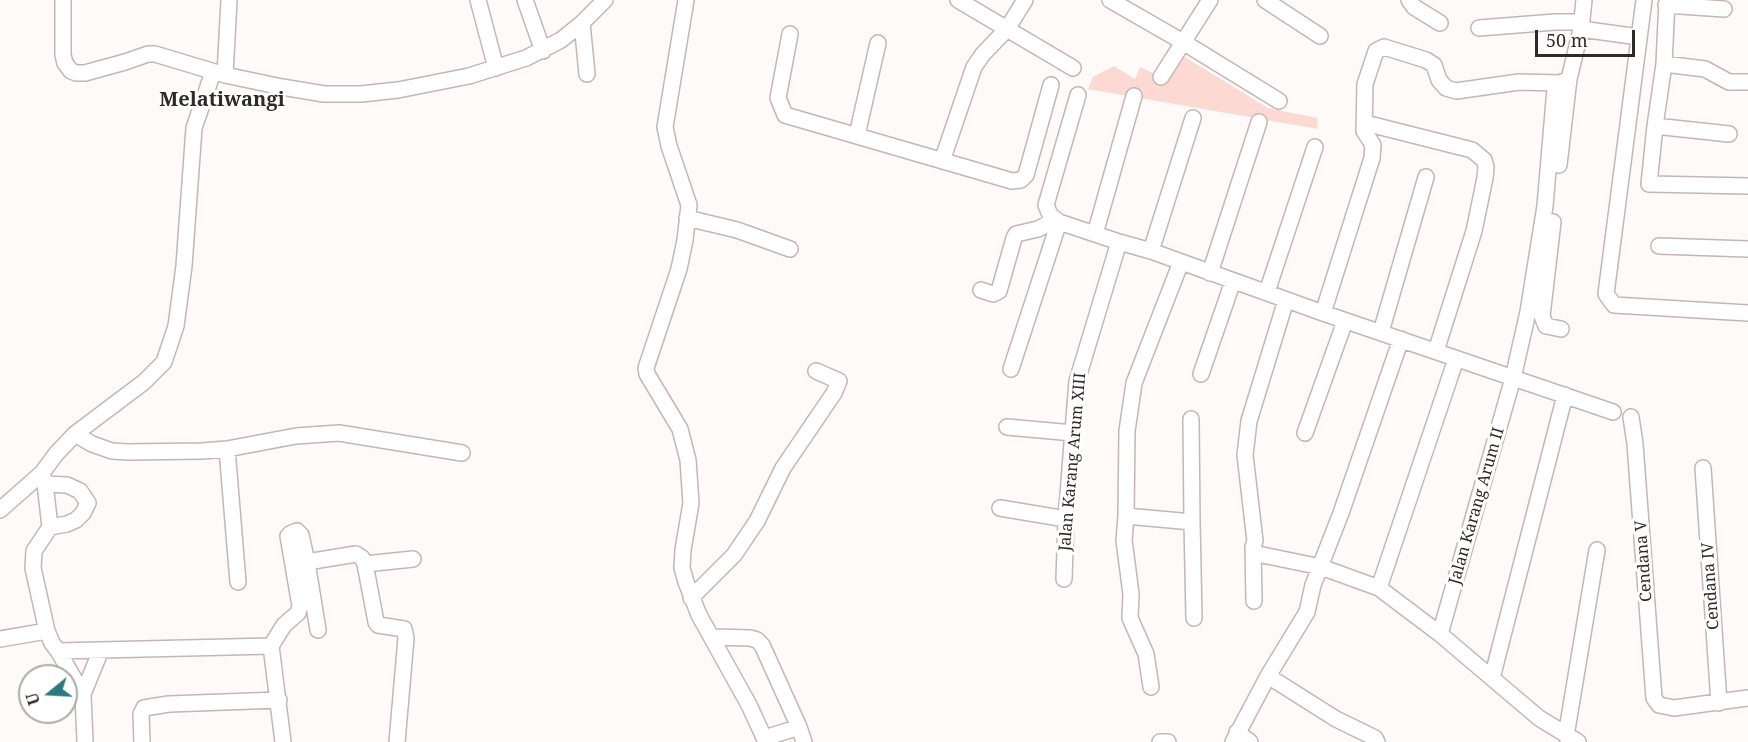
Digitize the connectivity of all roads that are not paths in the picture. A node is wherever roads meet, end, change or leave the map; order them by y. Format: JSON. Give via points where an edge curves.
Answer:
{"nodes":[{"id":1,"x":63,"y":0,"type":"edge"},
{"id":2,"x":230,"y":0,"type":"edge"},
{"id":3,"x":478,"y":0,"type":"edge"},
{"id":4,"x":525,"y":0,"type":"edge"},
{"id":5,"x":605,"y":0,"type":"edge"},
{"id":6,"x":686,"y":0,"type":"edge"},
{"id":7,"x":958,"y":0,"type":"edge"},
{"id":8,"x":1025,"y":0,"type":"edge"},
{"id":9,"x":1110,"y":0,"type":"edge"},
{"id":10,"x":1210,"y":0,"type":"edge"},
{"id":11,"x":1265,"y":0,"type":"edge"},
{"id":12,"x":1408,"y":0,"type":"edge"},
{"id":13,"x":1584,"y":0,"type":"edge"},
{"id":14,"x":1644,"y":0,"type":"edge"},
{"id":15,"x":1666,"y":3,"type":"edge"},
{"id":16,"x":1724,"y":9,"type":"dead end"},
{"id":17,"x":582,"y":23,"type":"junction"},
{"id":18,"x":1440,"y":23,"type":"dead end"},
{"id":19,"x":1581,"y":26,"type":"junction"},
{"id":20,"x":1479,"y":28,"type":"dead end"},
{"id":21,"x":1007,"y":29,"type":"junction"},
{"id":22,"x":790,"y":34,"type":"dead end"},
{"id":23,"x":1320,"y":36,"type":"dead end"},
{"id":24,"x":1639,"y":37,"type":"junction"},
{"id":25,"x":1183,"y":42,"type":"junction"},
{"id":26,"x":878,"y":43,"type":"dead end"},
{"id":27,"x":543,"y":51,"type":"junction"},
{"id":28,"x":1664,"y":64,"type":"junction"},
{"id":29,"x":496,"y":68,"type":"junction"},
{"id":30,"x":1073,"y":68,"type":"dead end"},
{"id":31,"x":219,"y":73,"type":"junction"},
{"id":32,"x":586,"y":74,"type":"dead end"},
{"id":33,"x":1161,"y":77,"type":"dead end"},
{"id":34,"x":1564,"y":81,"type":"junction"},
{"id":35,"x":1748,"y":82,"type":"edge"},
{"id":36,"x":1051,"y":85,"type":"dead end"},
{"id":37,"x":1078,"y":95,"type":"dead end"},
{"id":38,"x":1134,"y":96,"type":"dead end"},
{"id":39,"x":1279,"y":101,"type":"dead end"},
{"id":40,"x":1193,"y":117,"type":"dead end"},
{"id":41,"x":1259,"y":122,"type":"dead end"},
{"id":42,"x":1365,"y":123,"type":"junction"},
{"id":43,"x":1655,"y":126,"type":"junction"},
{"id":44,"x":1729,"y":134,"type":"dead end"},
{"id":45,"x":857,"y":135,"type":"junction"},
{"id":46,"x":1316,"y":147,"type":"dead end"},
{"id":47,"x":942,"y":161,"type":"junction"},
{"id":48,"x":1426,"y":177,"type":"dead end"},
{"id":49,"x":1748,"y":186,"type":"edge"},
{"id":50,"x":688,"y":212,"type":"junction"},
{"id":51,"x":1057,"y":221,"type":"junction"},
{"id":52,"x":1095,"y":234,"type":"junction"},
{"id":53,"x":1119,"y":243,"type":"junction"},
{"id":54,"x":1659,"y":246,"type":"dead end"},
{"id":55,"x":790,"y":249,"type":"dead end"},
{"id":56,"x":1748,"y":249,"type":"edge"},
{"id":57,"x":1152,"y":251,"type":"junction"},
{"id":58,"x":1181,"y":262,"type":"junction"},
{"id":59,"x":1210,"y":273,"type":"junction"},
{"id":60,"x":1233,"y":281,"type":"junction"},
{"id":61,"x":981,"y":290,"type":"dead end"},
{"id":62,"x":1267,"y":292,"type":"junction"},
{"id":63,"x":1286,"y":300,"type":"junction"},
{"id":64,"x":1323,"y":313,"type":"junction"},
{"id":65,"x":1748,"y":313,"type":"edge"},
{"id":66,"x":1345,"y":321,"type":"junction"},
{"id":67,"x":1561,"y":329,"type":"dead end"},
{"id":68,"x":1381,"y":332,"type":"junction"},
{"id":69,"x":1401,"y":339,"type":"junction"},
{"id":70,"x":1436,"y":351,"type":"junction"},
{"id":71,"x":1456,"y":359,"type":"junction"},
{"id":72,"x":1011,"y":369,"type":"dead end"},
{"id":73,"x":816,"y":371,"type":"dead end"},
{"id":74,"x":1201,"y":374,"type":"dead end"},
{"id":75,"x":1513,"y":378,"type":"junction"},
{"id":76,"x":1565,"y":395,"type":"junction"},
{"id":77,"x":1613,"y":412,"type":"dead end"},
{"id":78,"x":1631,"y":417,"type":"dead end"},
{"id":79,"x":1191,"y":418,"type":"dead end"},
{"id":80,"x":1007,"y":427,"type":"dead end"},
{"id":81,"x":1305,"y":433,"type":"dead end"},
{"id":82,"x":75,"y":434,"type":"junction"},
{"id":83,"x":1074,"y":434,"type":"junction"},
{"id":84,"x":227,"y":449,"type":"junction"},
{"id":85,"x":462,"y":453,"type":"dead end"},
{"id":86,"x":1703,"y":468,"type":"dead end"},
{"id":87,"x":43,"y":479,"type":"junction"},
{"id":88,"x":4,"y":501,"type":"edge"},
{"id":89,"x":1000,"y":508,"type":"dead end"},
{"id":90,"x":1126,"y":516,"type":"junction"},
{"id":91,"x":1066,"y":519,"type":"junction"},
{"id":92,"x":1192,"y":522,"type":"junction"},
{"id":93,"x":50,"y":527,"type":"junction"},
{"id":94,"x":1597,"y":550,"type":"dead end"},
{"id":95,"x":1253,"y":553,"type":"junction"},
{"id":96,"x":413,"y":559,"type":"dead end"},
{"id":97,"x":307,"y":562,"type":"junction"},
{"id":98,"x":365,"y":564,"type":"junction"},
{"id":99,"x":1322,"y":567,"type":"junction"},
{"id":100,"x":1064,"y":579,"type":"dead end"},
{"id":101,"x":238,"y":582,"type":"dead end"},
{"id":102,"x":1379,"y":588,"type":"junction"},
{"id":103,"x":691,"y":598,"type":"junction"},
{"id":104,"x":1254,"y":601,"type":"dead end"},
{"id":105,"x":1194,"y":618,"type":"dead end"},
{"id":106,"x":318,"y":630,"type":"dead end"},
{"id":107,"x":46,"y":631,"type":"junction"},
{"id":108,"x":1440,"y":633,"type":"junction"},
{"id":109,"x":713,"y":637,"type":"junction"},
{"id":110,"x":0,"y":639,"type":"edge"},
{"id":111,"x":271,"y":646,"type":"junction"},
{"id":112,"x":101,"y":650,"type":"junction"},
{"id":113,"x":58,"y":651,"type":"junction"},
{"id":114,"x":1268,"y":676,"type":"junction"},
{"id":115,"x":1492,"y":678,"type":"junction"},
{"id":116,"x":1151,"y":687,"type":"dead end"},
{"id":117,"x":82,"y":693,"type":"junction"},
{"id":118,"x":1748,"y":698,"type":"edge"},
{"id":119,"x":279,"y":700,"type":"junction"},
{"id":120,"x":1719,"y":703,"type":"junction"},
{"id":121,"x":799,"y":727,"type":"junction"},
{"id":122,"x":1235,"y":737,"type":"edge"},
{"id":123,"x":1572,"y":739,"type":"edge"},
{"id":124,"x":765,"y":740,"type":"edge"},
{"id":125,"x":85,"y":742,"type":"edge"},
{"id":126,"x":142,"y":742,"type":"edge"},
{"id":127,"x":283,"y":742,"type":"edge"},
{"id":128,"x":397,"y":742,"type":"edge"},
{"id":129,"x":804,"y":742,"type":"edge"},
{"id":130,"x":1160,"y":742,"type":"edge"},
{"id":131,"x":1168,"y":742,"type":"edge"},
{"id":132,"x":1250,"y":742,"type":"edge"},
{"id":133,"x":1377,"y":742,"type":"edge"}],
"edges":[{"from":1,"to":31,"type":"street","via":[[65,63],[76,74],[148,54]]},
{"from":2,"to":31,"type":"street"},
{"from":3,"to":29,"type":"street"},
{"from":4,"to":27,"type":"street"},
{"from":5,"to":17,"type":"street"},
{"from":6,"to":50,"type":"street","via":[[665,126]]},
{"from":7,"to":21,"type":"street"},
{"from":8,"to":21,"type":"street"},
{"from":9,"to":25,"type":"street"},
{"from":10,"to":25,"type":"street"},
{"from":11,"to":23,"type":"street"},
{"from":12,"to":18,"type":"street"},
{"from":13,"to":19,"type":"street"},
{"from":14,"to":24,"type":"street"},
{"from":15,"to":16,"type":"street"},
{"from":15,"to":28,"type":"street"},
{"from":17,"to":27,"type":"street"},
{"from":17,"to":32,"type":"street"},
{"from":19,"to":20,"type":"street","via":[[1555,22]]},
{"from":19,"to":24,"type":"street"},
{"from":19,"to":34,"type":"street"},
{"from":21,"to":30,"type":"street"},
{"from":21,"to":47,"type":"street","via":[[974,67]]},
{"from":22,"to":45,"type":"street","via":[[778,98],[785,115]]},
{"from":24,"to":65,"type":"street","via":[[1606,294],[1614,305]]},
{"from":25,"to":33,"type":"street"},
{"from":25,"to":39,"type":"street"},
{"from":26,"to":45,"type":"street"},
{"from":27,"to":29,"type":"street"},
{"from":28,"to":35,"type":"street","via":[[1705,69],[1729,82]]},
{"from":28,"to":43,"type":"street"},
{"from":29,"to":31,"type":"street","via":[[398,90],[361,94],[324,94]]},
{"from":31,"to":82,"type":"street","via":[[194,128],[176,326],[164,362]]},
{"from":34,"to":42,"type":"street","via":[[1519,82],[1456,91],[1446,88],[1434,65],[1426,60],[1384,47],[1376,51],[1365,84]]},
{"from":34,"to":67,"type":"street","via":[[1542,316],[1546,326]]},
{"from":34,"to":75,"type":"street","name":"Jalan Karang Arum II","via":[[1556,89],[1542,230]]},
{"from":36,"to":47,"type":"street","via":[[1026,175],[1020,180],[1012,182]]},
{"from":37,"to":51,"type":"street","via":[[1046,205]]},
{"from":38,"to":52,"type":"street"},
{"from":40,"to":57,"type":"street"},
{"from":41,"to":59,"type":"street"},
{"from":42,"to":64,"type":"street","via":[[1364,131],[1373,145],[1372,158]]},
{"from":42,"to":70,"type":"street","via":[[1472,150],[1484,160],[1485,178],[1474,231]]},
{"from":43,"to":44,"type":"street"},
{"from":43,"to":49,"type":"street","via":[[1649,184]]},
{"from":45,"to":47,"type":"street"},
{"from":46,"to":62,"type":"street"},
{"from":48,"to":68,"type":"street"},
{"from":50,"to":55,"type":"street"},
{"from":50,"to":103,"type":"street","via":[[679,269],[646,368],[680,429],[688,460],[691,503],[682,568]]},
{"from":51,"to":52,"type":"street"},
{"from":51,"to":61,"type":"street","via":[[1016,234],[999,291],[993,294]]},
{"from":51,"to":72,"type":"street"},
{"from":52,"to":53,"type":"street"},
{"from":53,"to":57,"type":"street"},
{"from":53,"to":83,"type":"street","name":"Jalan Karang Arum XIII","via":[[1077,381]]},
{"from":54,"to":56,"type":"street"},
{"from":57,"to":58,"type":"street"},
{"from":58,"to":59,"type":"street"},
{"from":58,"to":90,"type":"street","via":[[1134,383],[1127,431]]},
{"from":59,"to":60,"type":"street"},
{"from":60,"to":62,"type":"street"},
{"from":60,"to":74,"type":"street"},
{"from":62,"to":63,"type":"street"},
{"from":63,"to":64,"type":"street"},
{"from":63,"to":95,"type":"street","via":[[1249,421],[1245,455]]},
{"from":64,"to":66,"type":"street"},
{"from":66,"to":68,"type":"street"},
{"from":66,"to":81,"type":"street"},
{"from":68,"to":69,"type":"street"},
{"from":69,"to":70,"type":"street"},
{"from":69,"to":99,"type":"street"},
{"from":70,"to":71,"type":"street"},
{"from":71,"to":75,"type":"street"},
{"from":71,"to":102,"type":"street"},
{"from":73,"to":103,"type":"street","via":[[839,381],[834,393],[783,468],[757,521],[734,555]]},
{"from":75,"to":76,"type":"street"},
{"from":75,"to":108,"type":"street","name":"Jalan Karang Arum II"},
{"from":76,"to":77,"type":"street"},
{"from":76,"to":115,"type":"street"},
{"from":78,"to":120,"type":"street","name":"Cendana V","via":[[1654,698],[1659,705],[1674,708]]},
{"from":79,"to":92,"type":"street"},
{"from":80,"to":83,"type":"street"},
{"from":82,"to":84,"type":"street","via":[[112,451]]},
{"from":82,"to":87,"type":"street","via":[[56,454]]},
{"from":83,"to":91,"type":"street","name":"Jalan Karang Arum XIII"},
{"from":84,"to":85,"type":"street","via":[[296,436],[339,434]]},
{"from":84,"to":101,"type":"street"},
{"from":86,"to":120,"type":"street","name":"Cendana IV"},
{"from":87,"to":88,"type":"street"},
{"from":87,"to":93,"type":"street"},
{"from":87,"to":93,"type":"street","via":[[80,491],[88,503],[76,520]]},
{"from":89,"to":91,"type":"street"},
{"from":90,"to":92,"type":"street"},
{"from":90,"to":116,"type":"street","via":[[1130,618],[1146,654]]},
{"from":91,"to":100,"type":"street","name":"Jalan Karang Arum XIII"},
{"from":92,"to":105,"type":"street"},
{"from":93,"to":107,"type":"street","via":[[34,551],[33,568]]},
{"from":94,"to":123,"type":"street"},
{"from":95,"to":99,"type":"street"},
{"from":95,"to":104,"type":"street"},
{"from":96,"to":98,"type":"street"},
{"from":97,"to":98,"type":"street","via":[[356,554]]},
{"from":97,"to":106,"type":"street"},
{"from":97,"to":111,"type":"street","via":[[301,535],[292,532],[288,536],[300,606]]},
{"from":98,"to":128,"type":"street","via":[[376,622],[404,629],[406,638]]},
{"from":99,"to":102,"type":"street"},
{"from":99,"to":114,"type":"street","via":[[1304,620]]},
{"from":102,"to":108,"type":"street"},
{"from":103,"to":109,"type":"street"},
{"from":107,"to":110,"type":"street"},
{"from":107,"to":113,"type":"street"},
{"from":108,"to":115,"type":"street"},
{"from":109,"to":121,"type":"street","via":[[750,638],[762,645]]},
{"from":109,"to":124,"type":"street"},
{"from":111,"to":112,"type":"street"},
{"from":111,"to":119,"type":"street"},
{"from":112,"to":113,"type":"street"},
{"from":112,"to":117,"type":"street"},
{"from":113,"to":117,"type":"street"},
{"from":114,"to":122,"type":"street"},
{"from":114,"to":133,"type":"street"},
{"from":115,"to":123,"type":"street","via":[[1539,718]]},
{"from":117,"to":125,"type":"street"},
{"from":118,"to":120,"type":"street"},
{"from":119,"to":126,"type":"street","via":[[144,708]]},
{"from":119,"to":127,"type":"street"},
{"from":121,"to":124,"type":"street"},
{"from":121,"to":129,"type":"street"},
{"from":122,"to":132,"type":"street"},
{"from":130,"to":131,"type":"street"}]}
